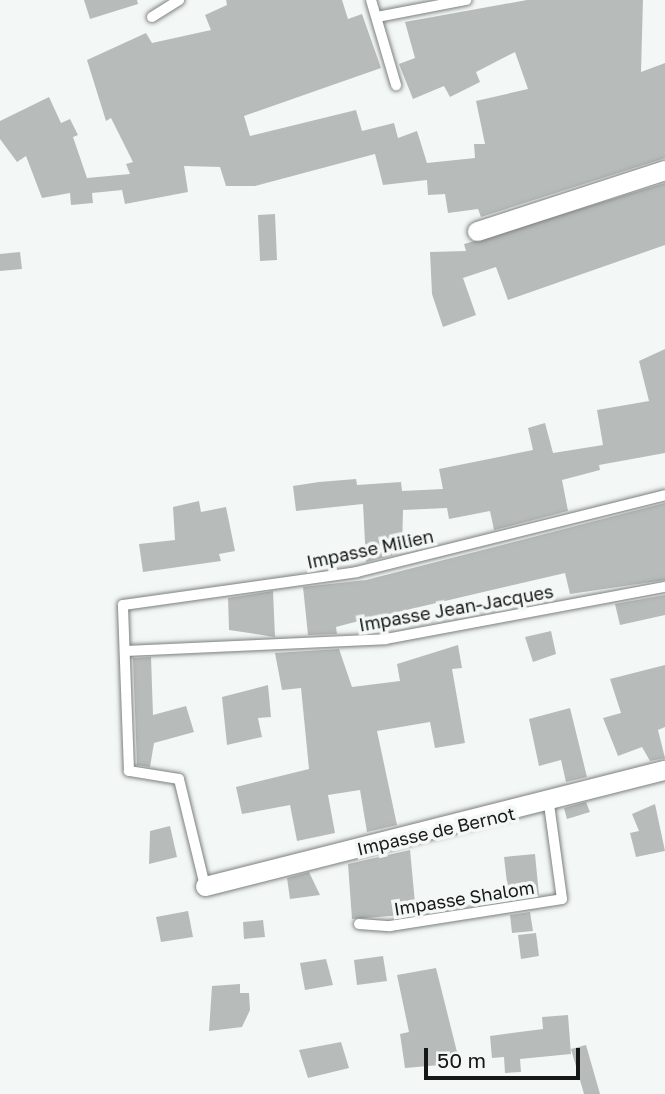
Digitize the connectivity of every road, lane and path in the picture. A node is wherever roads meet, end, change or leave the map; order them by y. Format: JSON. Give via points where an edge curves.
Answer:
{"nodes":[{"id":1,"x":179,"y":0,"type":"edge"},
{"id":2,"x":371,"y":0,"type":"edge"},
{"id":3,"x":466,"y":0,"type":"edge"},
{"id":4,"x":152,"y":17,"type":"dead end"},
{"id":5,"x":377,"y":17,"type":"junction"},
{"id":6,"x":396,"y":85,"type":"dead end"},
{"id":7,"x":665,"y":170,"type":"edge"},
{"id":8,"x":477,"y":231,"type":"dead end"},
{"id":9,"x":665,"y":495,"type":"edge"},
{"id":10,"x":665,"y":587,"type":"edge"},
{"id":11,"x":125,"y":651,"type":"junction"},
{"id":12,"x":665,"y":771,"type":"edge"},
{"id":13,"x":549,"y":804,"type":"junction"},
{"id":14,"x":205,"y":886,"type":"joint"},
{"id":15,"x":359,"y":925,"type":"dead end"}],
"edges":[{"from":1,"to":4,"type":"lane"},
{"from":2,"to":5,"type":"lane"},
{"from":3,"to":5,"type":"lane"},
{"from":5,"to":6,"type":"lane"},
{"from":7,"to":8,"type":"street"},
{"from":9,"to":11,"type":"lane","name":"Impasse Milien","via":[[357,572],[123,605]]},
{"from":10,"to":11,"type":"lane","name":"Impasse Jean-Jacques","via":[[386,639]]},
{"from":11,"to":14,"type":"lane","via":[[129,771],[179,779]]},
{"from":12,"to":13,"type":"street","name":"Impasse de Bernot"},
{"from":13,"to":14,"type":"street","name":"Impasse de Bernot"},
{"from":13,"to":15,"type":"lane","name":"Impasse Shalom","via":[[562,899],[390,926]]}]}
